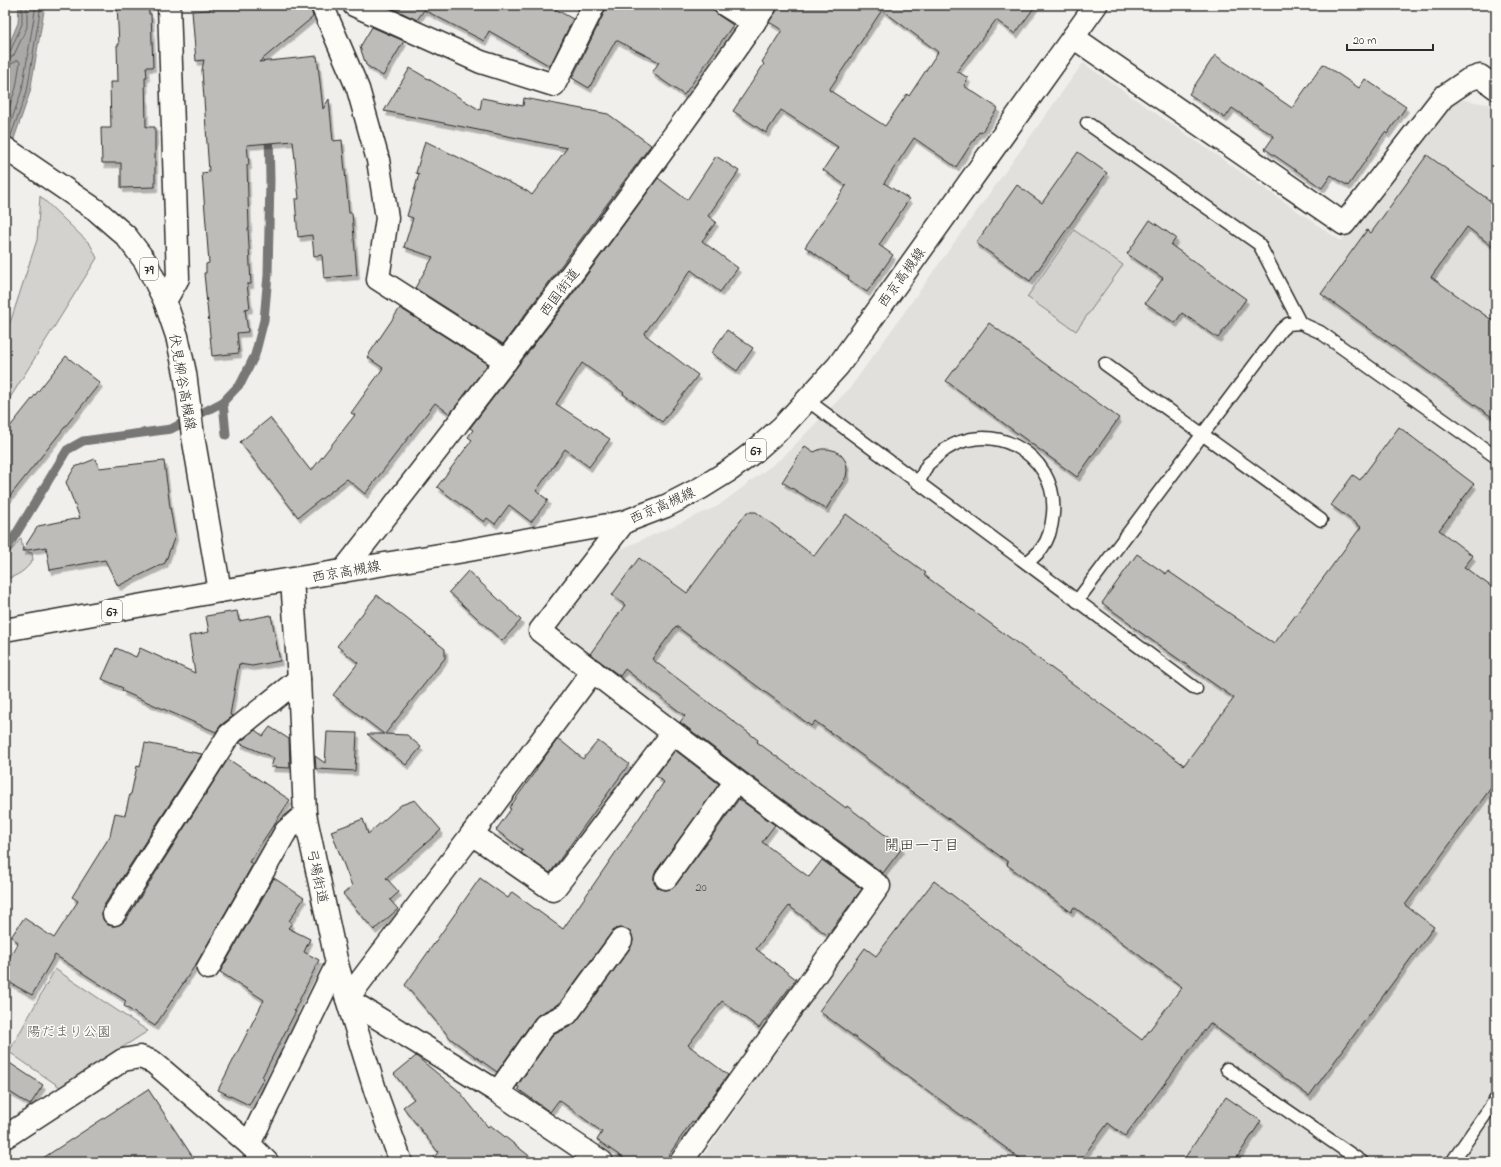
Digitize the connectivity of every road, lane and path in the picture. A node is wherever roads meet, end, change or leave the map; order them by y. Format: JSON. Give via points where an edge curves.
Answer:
{"nodes":[{"id":1,"x":169,"y":5,"type":"edge"},
{"id":2,"x":354,"y":5,"type":"edge"},
{"id":3,"x":594,"y":5,"type":"edge"},
{"id":4,"x":725,"y":5,"type":"edge"},
{"id":5,"x":766,"y":5,"type":"edge"},
{"id":6,"x":1096,"y":5,"type":"edge"},
{"id":7,"x":328,"y":9,"type":"edge"},
{"id":8,"x":754,"y":23,"type":"junction"},
{"id":9,"x":1073,"y":37,"type":"junction"},
{"id":10,"x":1491,"y":77,"type":"edge"},
{"id":11,"x":1087,"y":123,"type":"dead end"},
{"id":12,"x":5,"y":148,"type":"edge"},
{"id":13,"x":165,"y":301,"type":"junction"},
{"id":14,"x":1300,"y":323,"type":"junction"},
{"id":15,"x":506,"y":361,"type":"junction"},
{"id":16,"x":1105,"y":364,"type":"dead end"},
{"id":17,"x":807,"y":400,"type":"junction"},
{"id":18,"x":1203,"y":435,"type":"junction"},
{"id":19,"x":1496,"y":457,"type":"edge"},
{"id":20,"x":918,"y":483,"type":"junction"},
{"id":21,"x":1321,"y":520,"type":"dead end"},
{"id":22,"x":624,"y":522,"type":"junction"},
{"id":23,"x":1027,"y":563,"type":"junction"},
{"id":24,"x":343,"y":571,"type":"junction"},
{"id":25,"x":292,"y":580,"type":"junction"},
{"id":26,"x":220,"y":591,"type":"junction"},
{"id":27,"x":1077,"y":601,"type":"junction"},
{"id":28,"x":5,"y":630,"type":"edge"},
{"id":29,"x":593,"y":671,"type":"junction"},
{"id":30,"x":299,"y":679,"type":"junction"},
{"id":31,"x":1196,"y":689,"type":"dead end"},
{"id":32,"x":673,"y":733,"type":"junction"},
{"id":33,"x":736,"y":781,"type":"junction"},
{"id":34,"x":305,"y":814,"type":"junction"},
{"id":35,"x":472,"y":834,"type":"junction"},
{"id":36,"x":666,"y":878,"type":"dead end"},
{"id":37,"x":114,"y":914,"type":"dead end"},
{"id":38,"x":621,"y":940,"type":"dead end"},
{"id":39,"x":337,"y":964,"type":"junction"},
{"id":40,"x":208,"y":968,"type":"dead end"},
{"id":41,"x":347,"y":999,"type":"junction"},
{"id":42,"x":1227,"y":1069,"type":"dead end"},
{"id":43,"x":498,"y":1092,"type":"junction"},
{"id":44,"x":1496,"y":1099,"type":"edge"},
{"id":45,"x":5,"y":1137,"type":"edge"},
{"id":46,"x":249,"y":1144,"type":"junction"},
{"id":47,"x":267,"y":1162,"type":"edge"},
{"id":48,"x":401,"y":1162,"type":"edge"},
{"id":49,"x":602,"y":1162,"type":"edge"},
{"id":50,"x":681,"y":1162,"type":"edge"},
{"id":51,"x":1362,"y":1162,"type":"edge"},
{"id":52,"x":1452,"y":1162,"type":"edge"}],
"edges":[{"from":1,"to":13,"type":"street","via":[[178,278]]},
{"from":2,"to":3,"type":"street","via":[[481,62],[554,85]]},
{"from":4,"to":8,"type":"street"},
{"from":5,"to":8,"type":"street","name":"西国街道"},
{"from":6,"to":9,"type":"street","name":"西京高槻線","number":"67"},
{"from":7,"to":15,"type":"street","via":[[358,90],[378,160],[387,218],[378,279]]},
{"from":8,"to":15,"type":"street","name":"西国街道","via":[[593,246]]},
{"from":9,"to":10,"type":"street","via":[[1344,224],[1443,96],[1468,80]]},
{"from":9,"to":17,"type":"street","name":"西京高槻線","number":"67","via":[[838,366]]},
{"from":11,"to":14,"type":"lane","via":[[1259,244]]},
{"from":12,"to":13,"type":"street","name":"伏見柳谷高槻線","number":"79","via":[[96,210],[126,236],[144,261]]},
{"from":13,"to":26,"type":"street","name":"伏見柳谷高槻線","number":"79","via":[[177,336],[185,373],[193,436]]},
{"from":14,"to":18,"type":"lane","via":[[1288,324],[1281,330]]},
{"from":14,"to":19,"type":"lane","via":[[1320,332]]},
{"from":15,"to":24,"type":"street","name":"西国街道"},
{"from":16,"to":18,"type":"lane"},
{"from":17,"to":20,"type":"lane"},
{"from":17,"to":22,"type":"street","name":"西京高槻線","number":"67","via":[[784,426],[730,470],[666,506]]},
{"from":18,"to":21,"type":"lane"},
{"from":18,"to":27,"type":"lane"},
{"from":20,"to":23,"type":"lane"},
{"from":20,"to":23,"type":"lane","via":[[928,464],[946,448],[968,439],[993,438],[1016,445],[1035,459],[1048,479],[1054,502],[1052,526],[1042,548]]},
{"from":22,"to":24,"type":"street","name":"西京高槻線","number":"67"},
{"from":22,"to":29,"type":"street","via":[[540,631]]},
{"from":23,"to":27,"type":"lane"},
{"from":24,"to":25,"type":"street","name":"西京高槻線","number":"67"},
{"from":25,"to":26,"type":"street","name":"西京高槻線","number":"67"},
{"from":25,"to":30,"type":"street","name":"弓場街道"},
{"from":26,"to":28,"type":"street","name":"西京高槻線","number":"67"},
{"from":27,"to":31,"type":"lane"},
{"from":29,"to":32,"type":"street"},
{"from":29,"to":35,"type":"street"},
{"from":30,"to":34,"type":"street","name":"弓場街道"},
{"from":30,"to":37,"type":"street","via":[[230,735]]},
{"from":32,"to":33,"type":"street"},
{"from":32,"to":35,"type":"street","via":[[553,890]]},
{"from":33,"to":36,"type":"street"},
{"from":33,"to":50,"type":"street","via":[[879,886]]},
{"from":34,"to":39,"type":"street","name":"弓場街道"},
{"from":34,"to":40,"type":"street","via":[[286,831]]},
{"from":35,"to":41,"type":"street"},
{"from":38,"to":43,"type":"street","via":[[567,1014],[546,1025]]},
{"from":39,"to":41,"type":"street","name":"弓場街道"},
{"from":39,"to":46,"type":"street"},
{"from":41,"to":43,"type":"street"},
{"from":41,"to":48,"type":"street","name":"弓場街道","via":[[376,1093]]},
{"from":42,"to":51,"type":"lane"},
{"from":43,"to":49,"type":"street"},
{"from":44,"to":52,"type":"lane"},
{"from":45,"to":46,"type":"street","via":[[123,1060],[140,1057],[153,1062]]},
{"from":46,"to":47,"type":"street"}]}
